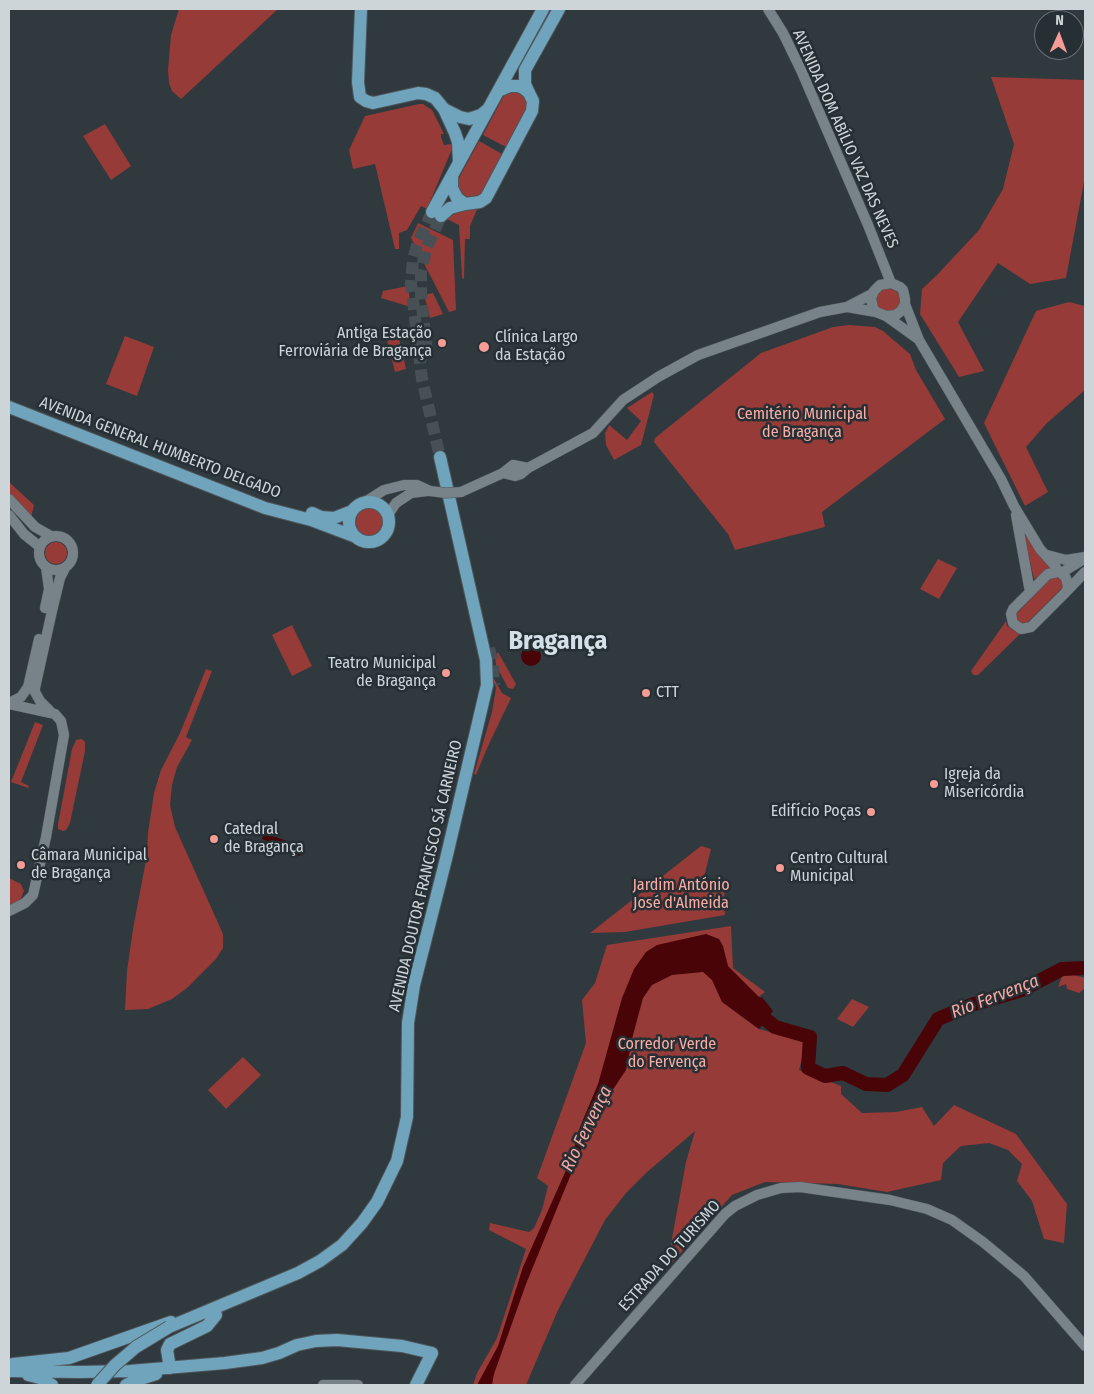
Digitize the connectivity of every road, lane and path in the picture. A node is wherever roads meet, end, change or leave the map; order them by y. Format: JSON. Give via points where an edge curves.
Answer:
{"nodes":[{"id":1,"x":361,"y":9,"type":"edge"},
{"id":2,"x":543,"y":9,"type":"edge"},
{"id":3,"x":559,"y":9,"type":"edge"},
{"id":4,"x":768,"y":9,"type":"edge"},
{"id":5,"x":498,"y":91,"type":"junction"},
{"id":6,"x":529,"y":92,"type":"junction"},
{"id":7,"x":444,"y":109,"type":"junction"},
{"id":8,"x":488,"y":109,"type":"junction"},
{"id":9,"x":459,"y":162,"type":"junction"},
{"id":10,"x":452,"y":176,"type":"junction"},
{"id":11,"x":465,"y":204,"type":"junction"},
{"id":12,"x":884,"y":266,"type":"junction"},
{"id":13,"x":891,"y":283,"type":"junction"},
{"id":14,"x":874,"y":291,"type":"junction"},
{"id":15,"x":905,"y":304,"type":"junction"},
{"id":16,"x":847,"y":307,"type":"junction"},
{"id":17,"x":881,"y":314,"type":"junction"},
{"id":18,"x":919,"y":340,"type":"junction"},
{"id":19,"x":9,"y":399,"type":"edge"},
{"id":20,"x":9,"y":407,"type":"edge"},
{"id":21,"x":430,"y":491,"type":"junction"},
{"id":22,"x":9,"y":499,"type":"edge"},
{"id":23,"x":364,"y":502,"type":"junction"},
{"id":24,"x":1014,"y":506,"type":"junction"},
{"id":25,"x":9,"y":509,"type":"edge"},
{"id":26,"x":352,"y":511,"type":"junction"},
{"id":27,"x":9,"y":515,"type":"edge"},
{"id":28,"x":388,"y":515,"type":"junction"},
{"id":29,"x":9,"y":523,"type":"edge"},
{"id":30,"x":24,"y":534,"type":"junction"},
{"id":31,"x":49,"y":537,"type":"junction"},
{"id":32,"x":356,"y":537,"type":"junction"},
{"id":33,"x":40,"y":547,"type":"junction"},
{"id":34,"x":1046,"y":555,"type":"junction"},
{"id":35,"x":1085,"y":558,"type":"edge"},
{"id":36,"x":46,"y":567,"type":"junction"},
{"id":37,"x":65,"y":568,"type":"junction"},
{"id":38,"x":1059,"y":572,"type":"junction"},
{"id":39,"x":1085,"y":572,"type":"edge"},
{"id":40,"x":1030,"y":592,"type":"junction"},
{"id":41,"x":1066,"y":592,"type":"junction"},
{"id":42,"x":488,"y":641,"type":"tunnel mouth"},
{"id":43,"x":494,"y":685,"type":"tunnel mouth"},
{"id":44,"x":9,"y":703,"type":"edge"},
{"id":45,"x":51,"y":712,"type":"junction"},
{"id":46,"x":9,"y":911,"type":"edge"},
{"id":47,"x":203,"y":1314,"type":"junction"},
{"id":48,"x":216,"y":1315,"type":"junction"},
{"id":49,"x":171,"y":1330,"type":"junction"},
{"id":50,"x":1085,"y":1346,"type":"edge"},
{"id":51,"x":170,"y":1368,"type":"junction"},
{"id":52,"x":9,"y":1369,"type":"edge"},
{"id":53,"x":52,"y":1385,"type":"edge"},
{"id":54,"x":96,"y":1385,"type":"edge"},
{"id":55,"x":106,"y":1385,"type":"edge"},
{"id":56,"x":126,"y":1385,"type":"edge"},
{"id":57,"x":323,"y":1385,"type":"edge"},
{"id":58,"x":358,"y":1385,"type":"edge"},
{"id":59,"x":416,"y":1385,"type":"edge"},
{"id":60,"x":575,"y":1385,"type":"edge"}],
"edges":[{"from":1,"to":7,"type":"main road","via":[[360,97],[373,102],[406,94],[426,94],[435,98]]},
{"from":2,"to":5,"type":"main road"},
{"from":3,"to":6,"type":"main road","via":[[525,70],[525,84]]},
{"from":4,"to":12,"type":"street","name":"AVENIDA DOM ABÍLIO VAZ DAS NEVES","via":[[801,70]]},
{"from":5,"to":6,"type":"main road","via":[[518,86]]},
{"from":5,"to":8,"type":"main road"},
{"from":6,"to":11,"type":"main road","via":[[533,101],[532,111],[486,198]]},
{"from":7,"to":8,"type":"main road","via":[[468,118],[481,116]]},
{"from":7,"to":9,"type":"main road","via":[[458,142]]},
{"from":8,"to":9,"type":"main road"},
{"from":9,"to":10,"type":"main road"},
{"from":10,"to":11,"type":"main road","via":[[452,188]]},
{"from":10,"to":11,"type":"main road","via":[[436,214]]},
{"from":12,"to":13,"type":"street","name":"AVENIDA DOM ABÍLIO VAZ DAS NEVES"},
{"from":12,"to":14,"type":"street"},
{"from":13,"to":14,"type":"street","via":[[885,283]]},
{"from":13,"to":15,"type":"street","via":[[903,290]]},
{"from":14,"to":16,"type":"street"},
{"from":14,"to":17,"type":"street","via":[[872,303]]},
{"from":15,"to":17,"type":"street","via":[[896,315]]},
{"from":15,"to":18,"type":"street"},
{"from":16,"to":17,"type":"street"},
{"from":16,"to":21,"type":"street","bridge":true,"via":[[820,312],[698,355],[623,400],[593,433],[521,474],[503,474],[461,492]]},
{"from":17,"to":18,"type":"street"},
{"from":18,"to":24,"type":"street"},
{"from":19,"to":26,"type":"main road","name":"AVENIDA GENERAL HUMBERTO DELGADO","via":[[266,500],[322,517],[334,518]]},
{"from":20,"to":32,"type":"main road","name":"AVENIDA GENERAL HUMBERTO DELGADO","via":[[265,508],[311,520]]},
{"from":21,"to":23,"type":"street","via":[[417,485],[404,485],[384,490]]},
{"from":21,"to":28,"type":"street","via":[[411,493],[396,503]]},
{"from":22,"to":31,"type":"street"},
{"from":23,"to":26,"type":"main road"},
{"from":23,"to":28,"type":"main road","via":[[376,503]]},
{"from":24,"to":34,"type":"street"},
{"from":24,"to":40,"type":"street"},
{"from":25,"to":31,"type":"street","via":[[26,525]]},
{"from":26,"to":32,"type":"main road","via":[[349,522]]},
{"from":27,"to":30,"type":"street"},
{"from":28,"to":32,"type":"main road","via":[[388,528],[379,539],[366,542]]},
{"from":29,"to":30,"type":"street"},
{"from":30,"to":33,"type":"street"},
{"from":31,"to":33,"type":"street"},
{"from":31,"to":37,"type":"street","via":[[63,537],[72,545],[74,556]]},
{"from":33,"to":36,"type":"street","via":[[39,558]]},
{"from":34,"to":35,"type":"street","via":[[1066,560]]},
{"from":34,"to":38,"type":"street"},
{"from":35,"to":38,"type":"street"},
{"from":36,"to":37,"type":"street","via":[[55,571]]},
{"from":36,"to":44,"type":"street","via":[[48,598],[28,687]]},
{"from":37,"to":45,"type":"street","via":[[35,688]]},
{"from":38,"to":40,"type":"street","via":[[1048,574]]},
{"from":38,"to":41,"type":"street","via":[[1068,582]]},
{"from":39,"to":41,"type":"street"},
{"from":40,"to":41,"type":"street","via":[[1011,614],[1013,623],[1021,629],[1031,627]]},
{"from":42,"to":47,"type":"main road","name":"AVENIDA DOUTOR FRANCISCO SÁ CARNEIRO","via":[[466,534],[444,457],[484,653],[487,685],[414,985],[408,1028],[407,1117],[397,1161],[377,1202],[342,1245],[298,1273]]},
{"from":43,"to":48,"type":"main road","name":"AVENIDA DOUTOR FRANCISCO SÁ CARNEIRO","via":[[421,987],[412,1123],[408,1146],[392,1188],[365,1228],[345,1250],[323,1267]]},
{"from":44,"to":45,"type":"street"},
{"from":45,"to":46,"type":"street","via":[[61,721],[64,735],[44,846],[33,895]]},
{"from":47,"to":49,"type":"main road","name":"AVENIDA DOUTOR FRANCISCO SÁ CARNEIRO"},
{"from":47,"to":52,"type":"main road","via":[[177,1319],[69,1358]]},
{"from":48,"to":49,"type":"main road","name":"AVENIDA DOUTOR FRANCISCO SÁ CARNEIRO"},
{"from":48,"to":51,"type":"main road","via":[[207,1326],[170,1344],[167,1350]]},
{"from":49,"to":54,"type":"main road","name":"AVENIDA DOUTOR FRANCISCO SÁ CARNEIRO","bridge":true,"via":[[136,1347]]},
{"from":49,"to":55,"type":"main road","name":"AVENIDA DOUTOR FRANCISCO SÁ CARNEIRO"},
{"from":50,"to":60,"type":"street","name":"ESTRADA DO TURISMO","via":[[1024,1276],[952,1220],[927,1209],[890,1200],[800,1187],[782,1188],[757,1195],[725,1214]]},
{"from":51,"to":52,"type":"main road"},
{"from":51,"to":56,"type":"main road"},
{"from":51,"to":59,"type":"main road","via":[[262,1358],[297,1345],[337,1340],[402,1346],[432,1353]]},
{"from":52,"to":53,"type":"main road"},
{"from":57,"to":58,"type":"street"}]}
